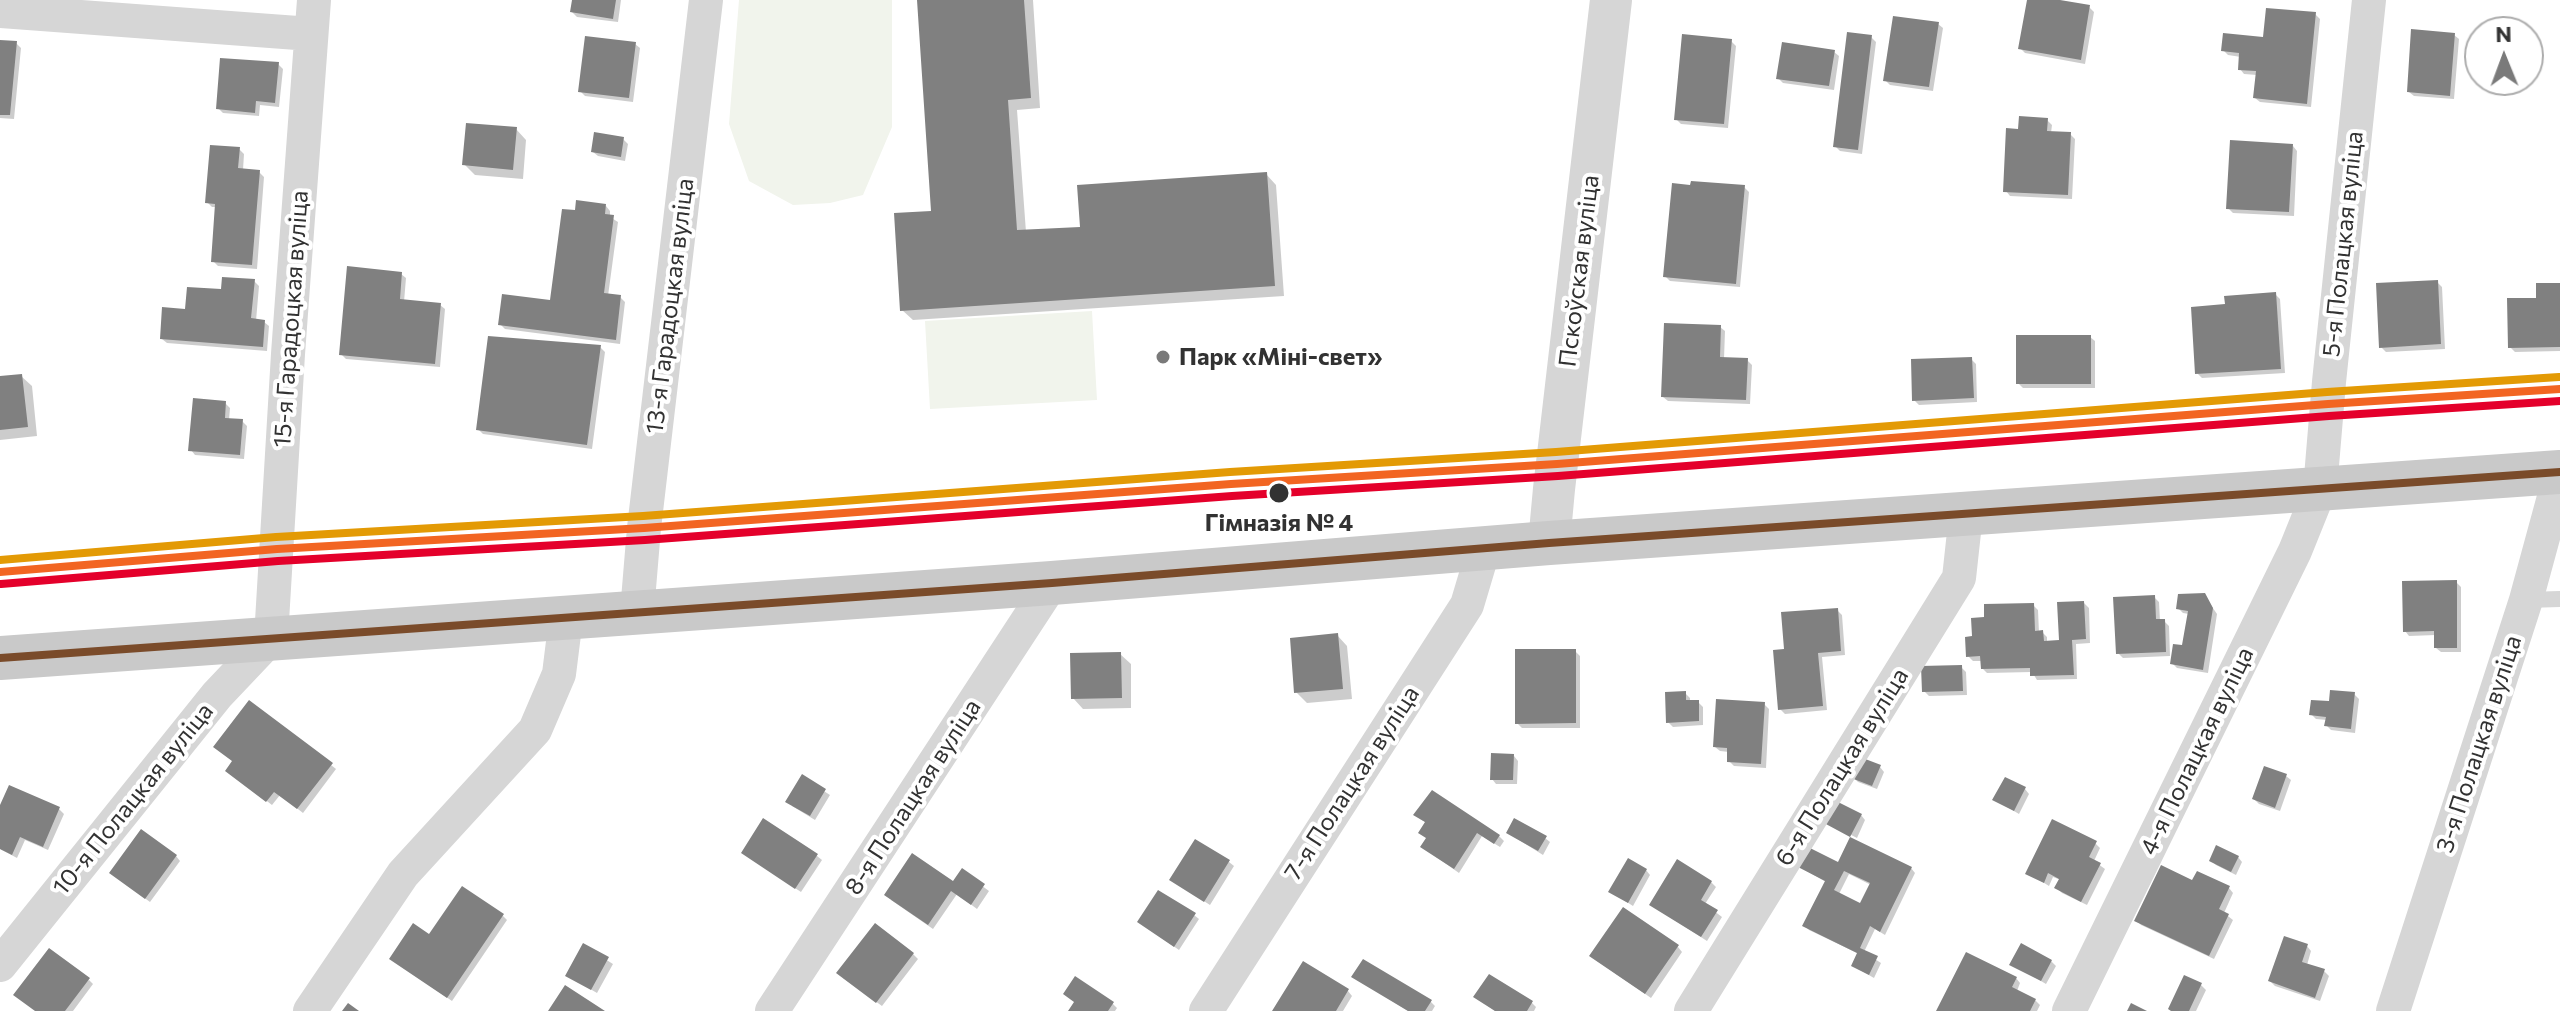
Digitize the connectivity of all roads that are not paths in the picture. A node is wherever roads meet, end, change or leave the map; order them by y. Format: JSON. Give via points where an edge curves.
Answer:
{"nodes":[{"id":1,"x":314,"y":0,"type":"edge"},
{"id":2,"x":706,"y":0,"type":"edge"},
{"id":3,"x":1611,"y":0,"type":"edge"},
{"id":4,"x":2369,"y":0,"type":"edge"},
{"id":5,"x":0,"y":11,"type":"edge"},
{"id":6,"x":311,"y":34,"type":"junction"},
{"id":7,"x":2560,"y":473,"type":"edge"},
{"id":8,"x":2320,"y":489,"type":"junction"},
{"id":9,"x":1966,"y":514,"type":"junction"},
{"id":10,"x":1549,"y":543,"type":"junction"},
{"id":11,"x":1484,"y":548,"type":"junction"},
{"id":12,"x":1052,"y":583,"type":"junction"},
{"id":13,"x":2560,"y":599,"type":"edge"},
{"id":14,"x":2526,"y":600,"type":"junction"},
{"id":15,"x":637,"y":612,"type":"junction"},
{"id":16,"x":566,"y":618,"type":"junction"},
{"id":17,"x":271,"y":638,"type":"junction"},
{"id":18,"x":0,"y":658,"type":"edge"},
{"id":19,"x":0,"y":965,"type":"edge"},
{"id":20,"x":310,"y":1011,"type":"edge"},
{"id":21,"x":772,"y":1011,"type":"edge"},
{"id":22,"x":1206,"y":1011,"type":"edge"},
{"id":23,"x":1691,"y":1011,"type":"edge"},
{"id":24,"x":2069,"y":1011,"type":"edge"},
{"id":25,"x":2393,"y":1011,"type":"edge"}],
"edges":[{"from":1,"to":6,"type":"street","name":"15-я Гарадоцкая вуліца"},
{"from":2,"to":15,"type":"street","name":"13-я Гарадоцкая вуліца"},
{"from":3,"to":10,"type":"street","name":"Пскоўская вуліца"},
{"from":4,"to":8,"type":"street","name":"5-я Полацкая вуліца"},
{"from":5,"to":6,"type":"street"},
{"from":6,"to":17,"type":"street","name":"15-я Гарадоцкая вуліца"},
{"from":7,"to":8,"type":"main road"},
{"from":7,"to":14,"type":"street","name":"3-я Полацкая вуліца"},
{"from":8,"to":9,"type":"main road"},
{"from":8,"to":24,"type":"street","name":"4-я Полацкая вуліца","via":[[2295,551]]},
{"from":9,"to":10,"type":"main road"},
{"from":9,"to":23,"type":"street","name":"6-я Полацкая вуліца","via":[[1959,578]]},
{"from":10,"to":11,"type":"main road"},
{"from":11,"to":12,"type":"main road"},
{"from":11,"to":22,"type":"street","name":"7-я Полацкая вуліца","via":[[1467,605]]},
{"from":12,"to":15,"type":"main road"},
{"from":12,"to":21,"type":"street","name":"8-я Полацкая вуліца"},
{"from":13,"to":14,"type":"lane"},
{"from":14,"to":25,"type":"street","name":"3-я Полацкая вуліца"},
{"from":15,"to":16,"type":"main road"},
{"from":16,"to":17,"type":"main road"},
{"from":16,"to":20,"type":"street","via":[[559,674],[535,730],[403,874]]},
{"from":17,"to":18,"type":"main road"},
{"from":17,"to":19,"type":"street","name":"10-я Полацкая вуліца","via":[[217,695]]}]}
